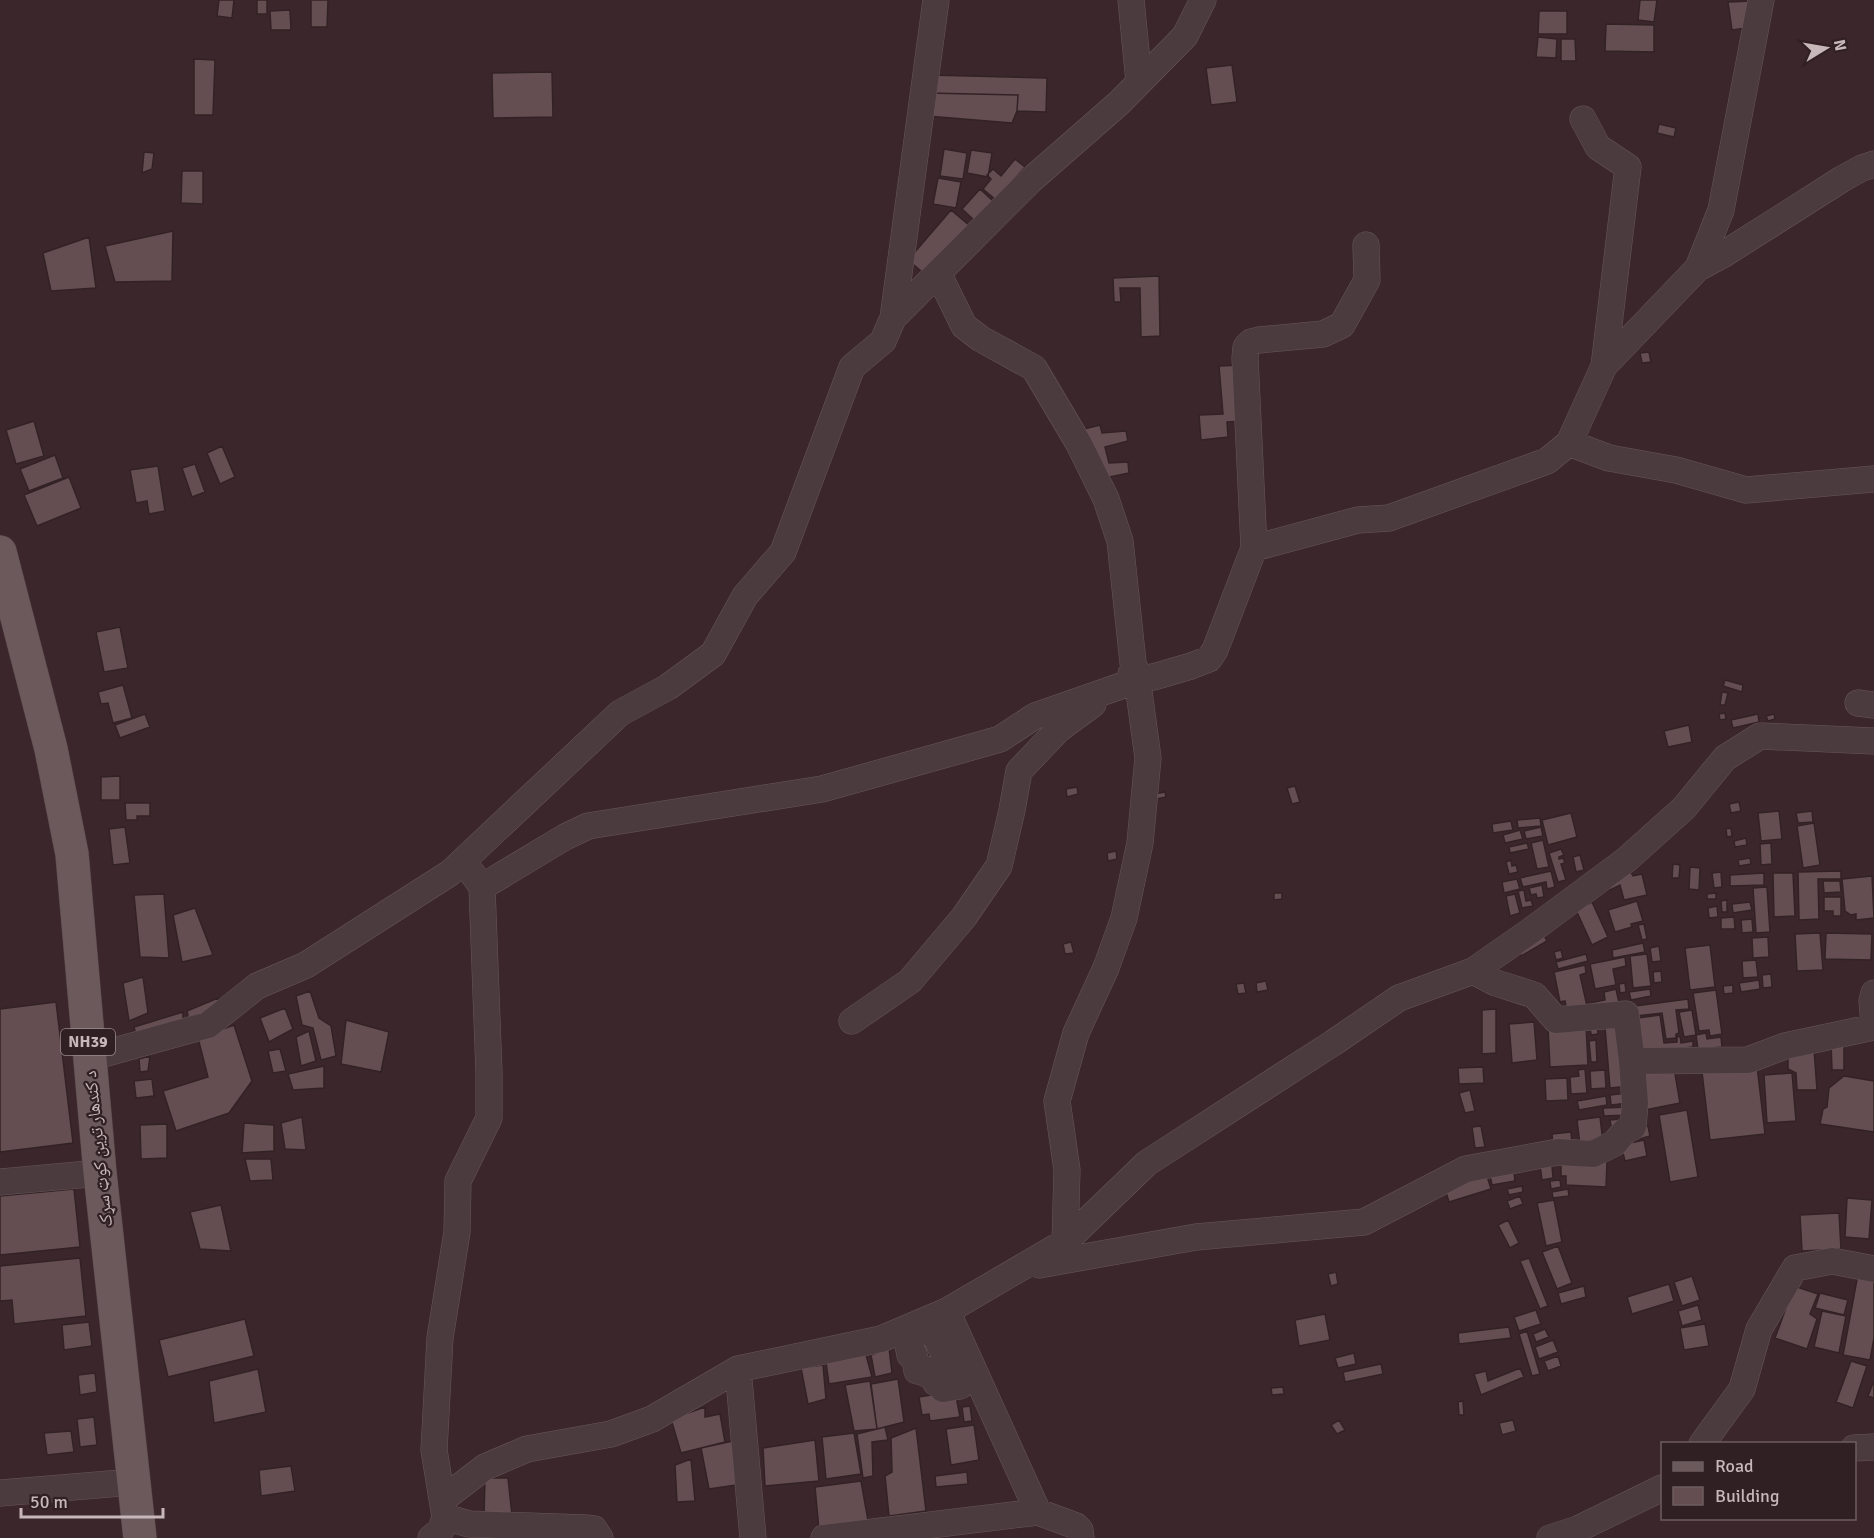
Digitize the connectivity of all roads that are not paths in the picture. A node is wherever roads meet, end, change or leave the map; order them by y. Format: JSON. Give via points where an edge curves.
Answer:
{"nodes":[{"id":1,"x":936,"y":0,"type":"edge"},
{"id":2,"x":1131,"y":0,"type":"edge"},
{"id":3,"x":1203,"y":0,"type":"edge"},
{"id":4,"x":1761,"y":0,"type":"edge"},
{"id":5,"x":1139,"y":82,"type":"junction"},
{"id":6,"x":1583,"y":119,"type":"dead end"},
{"id":7,"x":1874,"y":164,"type":"edge"},
{"id":8,"x":1366,"y":245,"type":"dead end"},
{"id":9,"x":1698,"y":268,"type":"junction"},
{"id":10,"x":938,"y":273,"type":"junction"},
{"id":11,"x":892,"y":318,"type":"junction"},
{"id":12,"x":1604,"y":366,"type":"junction"},
{"id":13,"x":1569,"y":443,"type":"junction"},
{"id":14,"x":1874,"y":479,"type":"edge"},
{"id":15,"x":1254,"y":548,"type":"junction"},
{"id":16,"x":0,"y":552,"type":"edge"},
{"id":17,"x":1135,"y":681,"type":"junction"},
{"id":18,"x":1874,"y":741,"type":"edge"},
{"id":19,"x":464,"y":860,"type":"junction"},
{"id":20,"x":482,"y":887,"type":"junction"},
{"id":21,"x":1473,"y":971,"type":"junction"},
{"id":22,"x":1874,"y":993,"type":"edge"},
{"id":23,"x":852,"y":1021,"type":"dead end"},
{"id":24,"x":1874,"y":1025,"type":"edge"},
{"id":25,"x":89,"y":1058,"type":"junction"},
{"id":26,"x":1632,"y":1061,"type":"junction"},
{"id":27,"x":100,"y":1173,"type":"junction"},
{"id":28,"x":0,"y":1182,"type":"edge"},
{"id":29,"x":1065,"y":1242,"type":"junction"},
{"id":30,"x":1021,"y":1268,"type":"junction"},
{"id":31,"x":1874,"y":1269,"type":"edge"},
{"id":32,"x":947,"y":1311,"type":"junction"},
{"id":33,"x":738,"y":1369,"type":"junction"},
{"id":34,"x":1703,"y":1442,"type":"edge"},
{"id":35,"x":1874,"y":1447,"type":"edge"},
{"id":36,"x":1856,"y":1448,"type":"edge"},
{"id":37,"x":133,"y":1482,"type":"junction"},
{"id":38,"x":1661,"y":1488,"type":"edge"},
{"id":39,"x":0,"y":1493,"type":"edge"},
{"id":40,"x":444,"y":1508,"type":"junction"},
{"id":41,"x":1038,"y":1512,"type":"junction"},
{"id":42,"x":140,"y":1538,"type":"edge"},
{"id":43,"x":431,"y":1538,"type":"edge"},
{"id":44,"x":600,"y":1538,"type":"edge"},
{"id":45,"x":753,"y":1538,"type":"edge"},
{"id":46,"x":824,"y":1538,"type":"edge"},
{"id":47,"x":1081,"y":1538,"type":"edge"},
{"id":48,"x":1550,"y":1538,"type":"edge"}],
"edges":[{"from":1,"to":11,"type":"street"},
{"from":2,"to":5,"type":"street"},
{"from":3,"to":5,"type":"street","via":[[1185,36]]},
{"from":4,"to":9,"type":"street","via":[[1721,210]]},
{"from":5,"to":10,"type":"street","via":[[1031,180]]},
{"from":6,"to":12,"type":"street","via":[[1598,147],[1628,167]]},
{"from":7,"to":9,"type":"street","via":[[1842,179]]},
{"from":8,"to":15,"type":"street","via":[[1367,280],[1342,325],[1323,334],[1259,340],[1246,347]]},
{"from":9,"to":12,"type":"street"},
{"from":10,"to":11,"type":"street"},
{"from":10,"to":17,"type":"street","via":[[964,326],[1034,368],[1106,499],[1120,541]]},
{"from":11,"to":19,"type":"street","via":[[883,341],[852,367],[783,552],[745,596],[713,654],[668,687],[620,713]]},
{"from":12,"to":13,"type":"street"},
{"from":13,"to":14,"type":"street","via":[[1609,458],[1676,470],[1746,490]]},
{"from":13,"to":15,"type":"street","via":[[1547,461],[1389,518],[1358,520]]},
{"from":15,"to":17,"type":"street","via":[[1209,659]]},
{"from":16,"to":25,"type":"main road","name":"د کندهار ترين کوټ سړک","number":"NH39","via":[[51,749],[72,854]]},
{"from":17,"to":20,"type":"street","via":[[1035,716],[1000,739],[822,789],[588,826]]},
{"from":18,"to":21,"type":"street","via":[[1760,736],[1725,758],[1684,808],[1626,860]]},
{"from":19,"to":20,"type":"street"},
{"from":19,"to":25,"type":"street","via":[[450,873],[306,965],[257,986],[208,1025]]},
{"from":20,"to":40,"type":"street","via":[[489,1118],[458,1181],[457,1232],[440,1338],[434,1450]]},
{"from":21,"to":26,"type":"street","via":[[1534,995],[1556,1020],[1626,1014]]},
{"from":21,"to":29,"type":"street","via":[[1399,998],[1148,1163]]},
{"from":22,"to":24,"type":"street"},
{"from":23,"to":29,"type":"street","via":[[910,981],[964,917],[999,866],[1018,771],[1059,729],[1136,670],[1148,758],[1140,843],[1124,918],[1076,1033],[1057,1101],[1066,1170]]},
{"from":24,"to":26,"type":"street","via":[[1785,1046],[1748,1060]]},
{"from":25,"to":27,"type":"main road","name":"د کندهار ترين کوټ سړک","number":"NH39"},
{"from":26,"to":30,"type":"street","via":[[1633,1127],[1615,1143],[1593,1154],[1558,1152],[1466,1169],[1364,1222],[1196,1237]]},
{"from":27,"to":28,"type":"street"},
{"from":27,"to":37,"type":"main road","name":"د کندهار ترين کوټ سړک","number":"NH39"},
{"from":29,"to":30,"type":"street"},
{"from":30,"to":32,"type":"street"},
{"from":31,"to":34,"type":"street","via":[[1832,1261],[1795,1268],[1759,1329],[1742,1389]]},
{"from":32,"to":33,"type":"street","via":[[881,1340]]},
{"from":32,"to":41,"type":"street"},
{"from":33,"to":40,"type":"street","via":[[652,1419],[611,1434],[527,1449],[485,1467]]},
{"from":33,"to":45,"type":"street"},
{"from":35,"to":36,"type":"street"},
{"from":37,"to":39,"type":"street"},
{"from":37,"to":42,"type":"main road","name":"د کندهار ترين کوټ سړک","number":"NH39"},
{"from":38,"to":48,"type":"street","via":[[1578,1529]]},
{"from":40,"to":43,"type":"street","via":[[441,1530]]},
{"from":40,"to":44,"type":"street","via":[[469,1524],[586,1528],[594,1530]]},
{"from":41,"to":46,"type":"street"},
{"from":41,"to":47,"type":"street","via":[[1076,1526]]}]}
